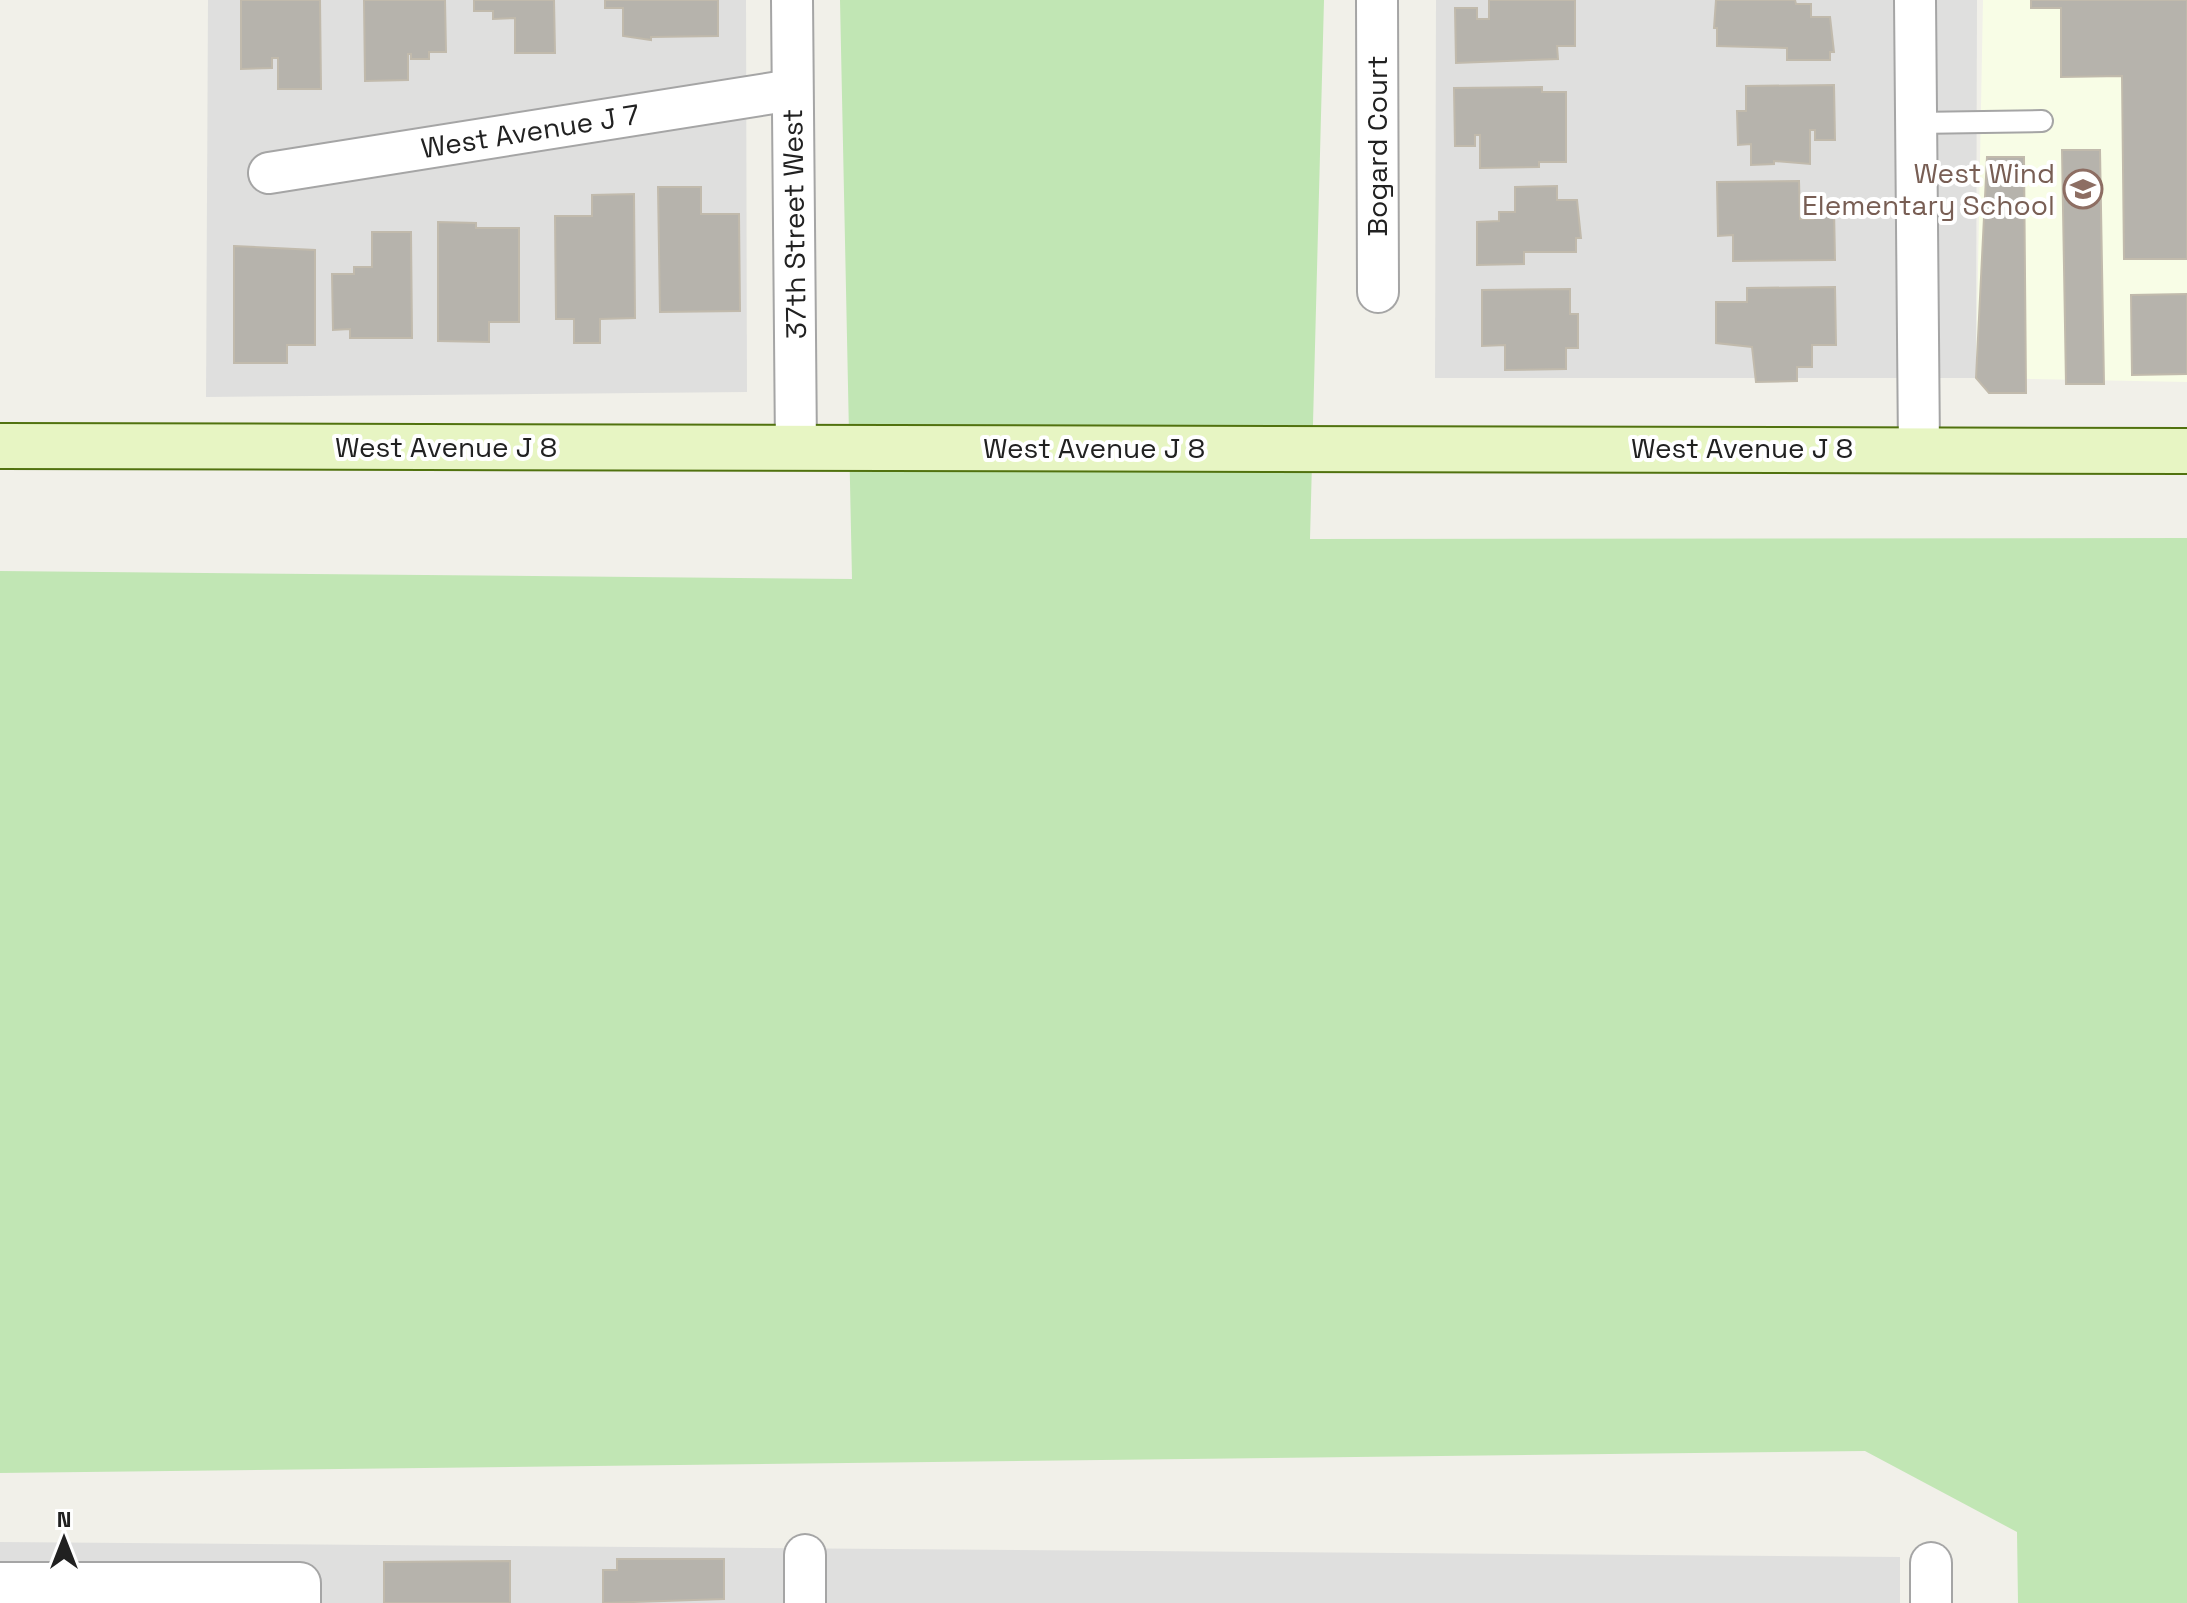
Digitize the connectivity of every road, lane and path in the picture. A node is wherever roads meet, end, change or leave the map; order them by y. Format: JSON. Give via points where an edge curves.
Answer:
{"nodes":[{"id":1,"x":792,"y":0,"type":"edge"},
{"id":2,"x":1377,"y":0,"type":"edge"},
{"id":3,"x":1915,"y":0,"type":"edge"},
{"id":4,"x":792,"y":90,"type":"junction"},
{"id":5,"x":2042,"y":121,"type":"dead end"},
{"id":6,"x":1916,"y":123,"type":"junction"},
{"id":7,"x":269,"y":173,"type":"dead end"},
{"id":8,"x":1378,"y":292,"type":"dead end"},
{"id":9,"x":0,"y":446,"type":"edge"},
{"id":10,"x":796,"y":448,"type":"junction"},
{"id":11,"x":1919,"y":449,"type":"junction"},
{"id":12,"x":2187,"y":451,"type":"edge"},
{"id":13,"x":805,"y":1555,"type":"dead end"},
{"id":14,"x":1931,"y":1563,"type":"dead end"},
{"id":15,"x":0,"y":1583,"type":"edge"},
{"id":16,"x":300,"y":1593,"type":"edge"},
{"id":17,"x":805,"y":1603,"type":"edge"},
{"id":18,"x":1931,"y":1603,"type":"edge"}],
"edges":[{"from":1,"to":4,"type":"street","name":"37th Street West"},
{"from":2,"to":8,"type":"street","name":"Bogard Court"},
{"from":3,"to":6,"type":"street"},
{"from":4,"to":7,"type":"street","name":"West Avenue J 7"},
{"from":4,"to":10,"type":"street","name":"37th Street West"},
{"from":5,"to":6,"type":"lane"},
{"from":6,"to":11,"type":"street"},
{"from":9,"to":10,"type":"street","name":"West Avenue J 8"},
{"from":10,"to":11,"type":"street","name":"West Avenue J 8"},
{"from":11,"to":12,"type":"street","name":"West Avenue J 8"},
{"from":13,"to":17,"type":"street"},
{"from":14,"to":18,"type":"street"},
{"from":15,"to":16,"type":"street"}]}
